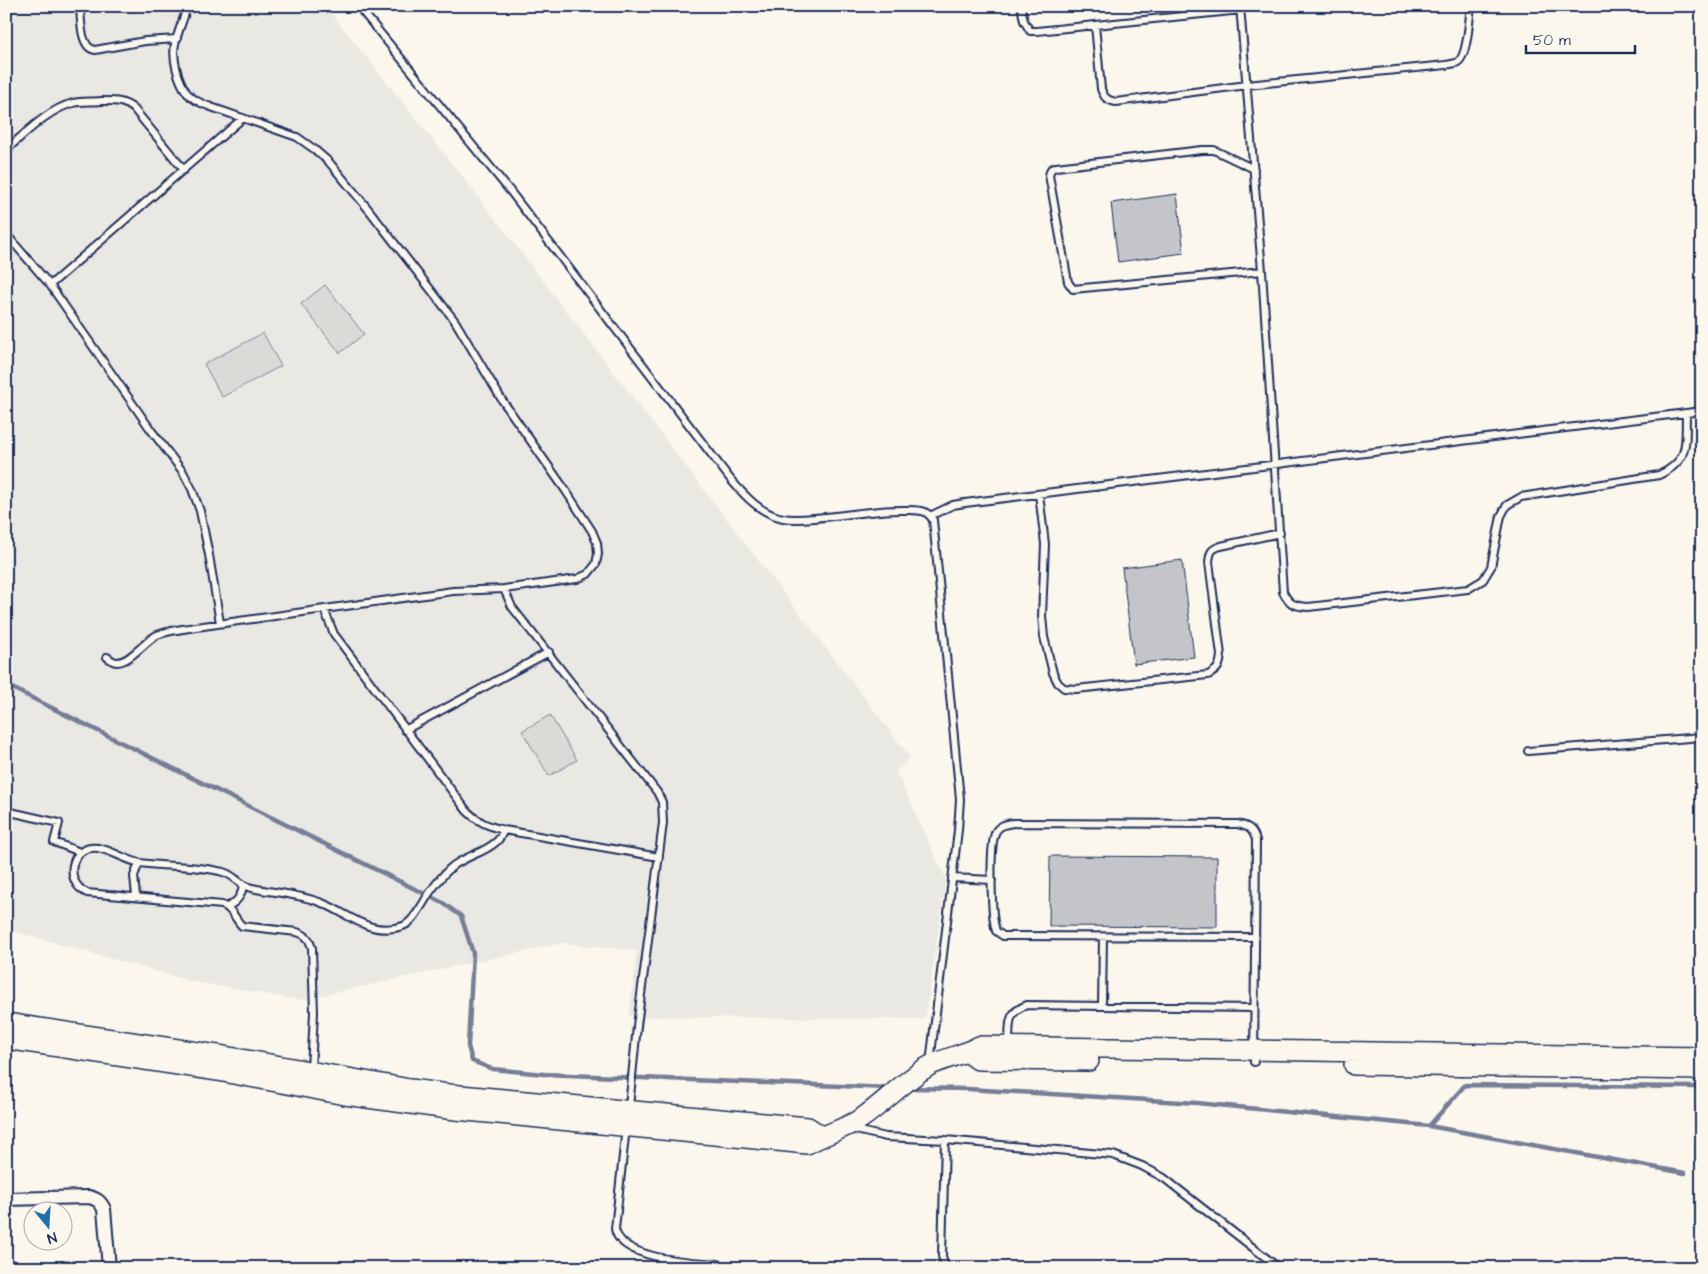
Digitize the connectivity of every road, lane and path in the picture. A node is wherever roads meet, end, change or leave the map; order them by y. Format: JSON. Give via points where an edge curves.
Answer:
{"nodes":[{"id":1,"x":80,"y":6,"type":"edge"},
{"id":2,"x":188,"y":6,"type":"edge"},
{"id":3,"x":358,"y":6,"type":"edge"},
{"id":4,"x":1021,"y":6,"type":"edge"},
{"id":5,"x":1471,"y":6,"type":"edge"},
{"id":6,"x":1240,"y":8,"type":"edge"},
{"id":7,"x":1094,"y":25,"type":"junction"},
{"id":8,"x":176,"y":39,"type":"junction"},
{"id":9,"x":1247,"y":86,"type":"junction"},
{"id":10,"x":243,"y":118,"type":"junction"},
{"id":11,"x":6,"y":150,"type":"edge"},
{"id":12,"x":1254,"y":169,"type":"junction"},
{"id":13,"x":184,"y":170,"type":"junction"},
{"id":14,"x":6,"y":234,"type":"edge"},
{"id":15,"x":1262,"y":270,"type":"junction"},
{"id":16,"x":50,"y":285,"type":"junction"},
{"id":17,"x":1702,"y":411,"type":"edge"},
{"id":18,"x":1686,"y":413,"type":"junction"},
{"id":19,"x":1276,"y":463,"type":"junction"},
{"id":20,"x":1038,"y":494,"type":"junction"},
{"id":21,"x":930,"y":516,"type":"junction"},
{"id":22,"x":1280,"y":533,"type":"junction"},
{"id":23,"x":504,"y":589,"type":"junction"},
{"id":24,"x":324,"y":609,"type":"junction"},
{"id":25,"x":220,"y":623,"type":"junction"},
{"id":26,"x":549,"y":652,"type":"junction"},
{"id":27,"x":107,"y":657,"type":"dead end"},
{"id":28,"x":405,"y":730,"type":"junction"},
{"id":29,"x":1702,"y":737,"type":"edge"},
{"id":30,"x":1528,"y":750,"type":"dead end"},
{"id":31,"x":6,"y":811,"type":"edge"},
{"id":32,"x":504,"y":830,"type":"junction"},
{"id":33,"x":80,"y":852,"type":"junction"},
{"id":34,"x":659,"y":857,"type":"junction"},
{"id":35,"x":140,"y":863,"type":"junction"},
{"id":36,"x":952,"y":878,"type":"junction"},
{"id":37,"x":992,"y":880,"type":"junction"},
{"id":38,"x":243,"y":885,"type":"junction"},
{"id":39,"x":136,"y":896,"type":"junction"},
{"id":40,"x":227,"y":907,"type":"junction"},
{"id":41,"x":1103,"y":936,"type":"junction"},
{"id":42,"x":1255,"y":937,"type":"junction"},
{"id":43,"x":1102,"y":1006,"type":"junction"},
{"id":44,"x":1254,"y":1008,"type":"junction"},
{"id":45,"x":6,"y":1023,"type":"edge"},
{"id":46,"x":6,"y":1039,"type":"edge"},
{"id":47,"x":1009,"y":1047,"type":"junction"},
{"id":48,"x":967,"y":1052,"type":"junction"},
{"id":49,"x":1254,"y":1056,"type":"junction"},
{"id":50,"x":1702,"y":1057,"type":"edge"},
{"id":51,"x":924,"y":1070,"type":"junction"},
{"id":52,"x":1702,"y":1070,"type":"edge"},
{"id":53,"x":310,"y":1080,"type":"junction"},
{"id":54,"x":628,"y":1111,"type":"junction"},
{"id":55,"x":845,"y":1128,"type":"junction"},
{"id":56,"x":946,"y":1140,"type":"junction"},
{"id":57,"x":6,"y":1198,"type":"edge"},
{"id":58,"x":718,"y":1264,"type":"dead end"},
{"id":59,"x":108,"y":1268,"type":"edge"},
{"id":60,"x":947,"y":1268,"type":"edge"},
{"id":61,"x":1279,"y":1268,"type":"edge"}],
"edges":[{"from":1,"to":8,"type":"lane","via":[[86,46],[90,50]]},
{"from":2,"to":8,"type":"lane"},
{"from":3,"to":21,"type":"lane","via":[[510,191],[746,497],[760,508],[784,518],[890,510],[914,510]]},
{"from":4,"to":7,"type":"lane","via":[[1030,31]]},
{"from":5,"to":9,"type":"lane","via":[[1466,44],[1458,62]]},
{"from":6,"to":7,"type":"lane"},
{"from":6,"to":9,"type":"lane"},
{"from":7,"to":9,"type":"lane","via":[[1101,89],[1108,100],[1116,102]]},
{"from":8,"to":10,"type":"lane","via":[[175,61],[188,94],[204,104]]},
{"from":9,"to":12,"type":"lane"},
{"from":10,"to":13,"type":"lane"},
{"from":10,"to":23,"type":"lane","via":[[297,137],[329,162],[455,321],[502,400],[592,532],[598,554],[596,564],[588,574],[577,579]]},
{"from":11,"to":13,"type":"lane","via":[[62,107],[75,102],[119,101],[134,109]]},
{"from":12,"to":15,"type":"lane"},
{"from":12,"to":15,"type":"lane","via":[[1214,150],[1202,150],[1056,167],[1049,174],[1068,282],[1073,289]]},
{"from":13,"to":16,"type":"lane"},
{"from":14,"to":16,"type":"lane"},
{"from":15,"to":19,"type":"lane"},
{"from":16,"to":25,"type":"lane","via":[[188,480],[200,511]]},
{"from":17,"to":18,"type":"lane"},
{"from":18,"to":19,"type":"lane"},
{"from":18,"to":22,"type":"lane","via":[[1685,446],[1681,460],[1671,470],[1659,475],[1520,497],[1507,505],[1501,516],[1492,567],[1483,580],[1468,589],[1295,606],[1288,602],[1284,592]]},
{"from":19,"to":20,"type":"lane"},
{"from":19,"to":22,"type":"lane"},
{"from":20,"to":21,"type":"lane","via":[[953,505]]},
{"from":20,"to":22,"type":"lane","via":[[1045,544],[1044,637],[1053,673],[1064,688],[1208,675],[1216,671],[1221,656],[1210,553],[1221,546]]},
{"from":21,"to":36,"type":"lane","via":[[934,527],[960,798]]},
{"from":23,"to":24,"type":"lane","via":[[453,591]]},
{"from":23,"to":26,"type":"lane","via":[[512,607]]},
{"from":24,"to":25,"type":"lane"},
{"from":24,"to":28,"type":"lane","via":[[334,634]]},
{"from":25,"to":27,"type":"lane","via":[[158,635],[118,662]]},
{"from":26,"to":28,"type":"lane"},
{"from":26,"to":34,"type":"lane","via":[[657,792],[663,813]]},
{"from":28,"to":32,"type":"lane","via":[[467,811],[477,821]]},
{"from":29,"to":30,"type":"lane"},
{"from":31,"to":33,"type":"lane","via":[[58,823],[54,842]]},
{"from":32,"to":34,"type":"lane"},
{"from":32,"to":38,"type":"lane","via":[[496,843],[444,874],[407,924],[392,928],[377,929],[322,903]]},
{"from":33,"to":35,"type":"lane","via":[[86,848],[101,849]]},
{"from":33,"to":39,"type":"lane","via":[[75,858],[72,874],[82,890]]},
{"from":34,"to":54,"type":"lane"},
{"from":35,"to":38,"type":"lane","via":[[225,872]]},
{"from":35,"to":39,"type":"lane","via":[[134,876]]},
{"from":36,"to":37,"type":"lane"},
{"from":36,"to":51,"type":"lane"},
{"from":37,"to":41,"type":"lane","via":[[993,923],[1003,936]]},
{"from":37,"to":42,"type":"lane","via":[[993,841],[996,831],[1003,825],[1248,826],[1256,840]]},
{"from":38,"to":40,"type":"lane","via":[[240,896]]},
{"from":39,"to":40,"type":"lane"},
{"from":40,"to":53,"type":"lane","via":[[242,926],[297,932],[309,940],[313,957],[314,1013]]},
{"from":41,"to":42,"type":"lane"},
{"from":41,"to":43,"type":"lane"},
{"from":42,"to":44,"type":"lane"},
{"from":43,"to":44,"type":"lane"},
{"from":43,"to":47,"type":"lane","via":[[1027,1005],[1018,1008],[1011,1014]]},
{"from":44,"to":49,"type":"lane"},
{"from":45,"to":53,"type":"street","via":[[140,1043]]},
{"from":46,"to":53,"type":"street","via":[[218,1071]]},
{"from":47,"to":48,"type":"street","via":[[979,1046]]},
{"from":47,"to":49,"type":"street"},
{"from":48,"to":49,"type":"street","via":[[978,1060]]},
{"from":48,"to":51,"type":"street"},
{"from":49,"to":50,"type":"street"},
{"from":49,"to":52,"type":"street"},
{"from":51,"to":55,"type":"street"},
{"from":53,"to":54,"type":"street"},
{"from":54,"to":55,"type":"street","via":[[808,1127],[822,1136]]},
{"from":54,"to":58,"type":"lane","via":[[616,1235],[646,1255]]},
{"from":55,"to":56,"type":"lane","via":[[886,1137]]},
{"from":56,"to":60,"type":"lane","via":[[942,1256]]},
{"from":56,"to":61,"type":"lane","via":[[1113,1155],[1127,1160],[1164,1178]]},
{"from":57,"to":59,"type":"street","via":[[96,1199],[104,1209]]}]}
